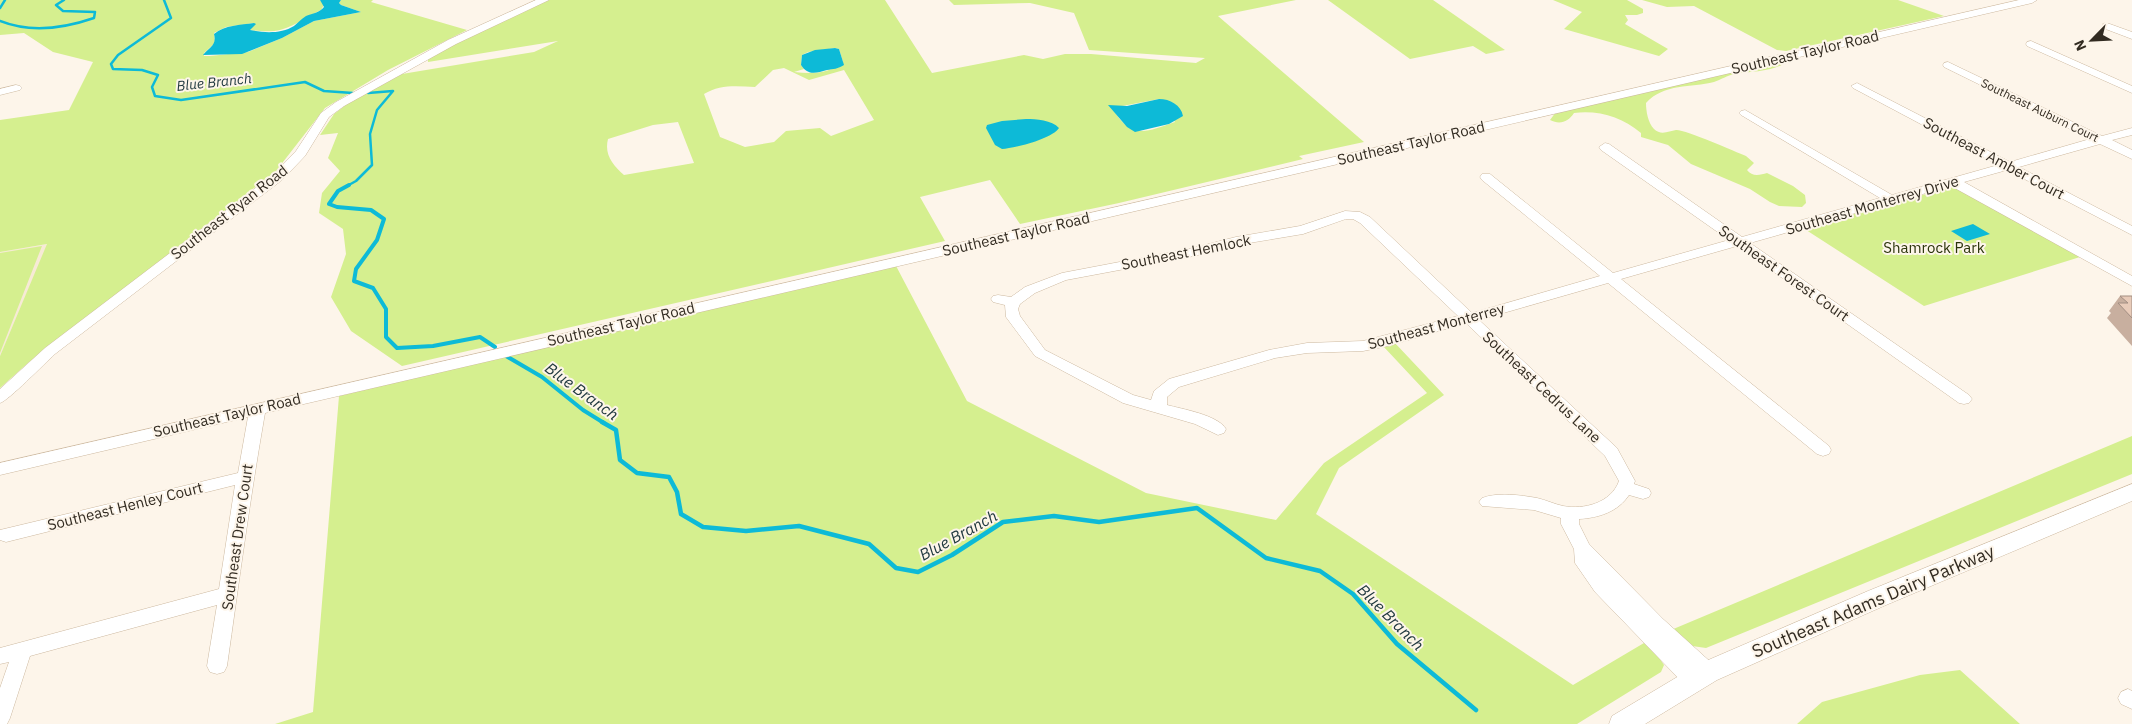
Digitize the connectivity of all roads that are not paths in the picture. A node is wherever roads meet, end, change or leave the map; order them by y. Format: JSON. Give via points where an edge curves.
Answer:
{"nodes":[{"id":1,"x":544,"y":0,"type":"edge"},
{"id":2,"x":2032,"y":0,"type":"edge"},
{"id":3,"x":2107,"y":26,"type":"dead end"},
{"id":4,"x":2132,"y":36,"type":"edge"},
{"id":5,"x":2030,"y":44,"type":"dead end"},
{"id":6,"x":1948,"y":65,"type":"dead end"},
{"id":7,"x":1857,"y":86,"type":"dead end"},
{"id":8,"x":16,"y":88,"type":"dead end"},
{"id":9,"x":2132,"y":90,"type":"edge"},
{"id":10,"x":0,"y":92,"type":"edge"},
{"id":11,"x":1745,"y":113,"type":"dead end"},
{"id":12,"x":2132,"y":132,"type":"edge"},
{"id":13,"x":2101,"y":140,"type":"junction"},
{"id":14,"x":1605,"y":147,"type":"dead end"},
{"id":15,"x":2132,"y":155,"type":"edge"},
{"id":16,"x":2009,"y":166,"type":"junction"},
{"id":17,"x":1486,"y":177,"type":"dead end"},
{"id":18,"x":1954,"y":182,"type":"junction"},
{"id":19,"x":1890,"y":198,"type":"junction"},
{"id":20,"x":1357,"y":212,"type":"joint"},
{"id":21,"x":2132,"y":231,"type":"edge"},
{"id":22,"x":1740,"y":242,"type":"junction"},
{"id":23,"x":1612,"y":278,"type":"junction"},
{"id":24,"x":2132,"y":282,"type":"edge"},
{"id":25,"x":1468,"y":318,"type":"junction"},
{"id":26,"x":0,"y":398,"type":"edge"},
{"id":27,"x":1964,"y":399,"type":"dead end"},
{"id":28,"x":258,"y":408,"type":"junction"},
{"id":29,"x":1159,"y":408,"type":"junction"},
{"id":30,"x":1218,"y":429,"type":"dead end"},
{"id":31,"x":1823,"y":450,"type":"dead end"},
{"id":32,"x":0,"y":468,"type":"edge"},
{"id":33,"x":245,"y":477,"type":"junction"},
{"id":34,"x":1625,"y":488,"type":"junction"},
{"id":35,"x":1643,"y":492,"type":"dead end"},
{"id":36,"x":2132,"y":492,"type":"edge"},
{"id":37,"x":1488,"y":502,"type":"dead end"},
{"id":38,"x":1570,"y":513,"type":"junction"},
{"id":39,"x":6,"y":535,"type":"dead end"},
{"id":40,"x":229,"y":594,"type":"junction"},
{"id":41,"x":23,"y":649,"type":"junction"},
{"id":42,"x":0,"y":656,"type":"edge"},
{"id":43,"x":217,"y":666,"type":"dead end"},
{"id":44,"x":1701,"y":676,"type":"junction"},
{"id":45,"x":0,"y":718,"type":"edge"},
{"id":46,"x":1622,"y":724,"type":"edge"}],
"edges":[{"from":1,"to":26,"type":"street","name":"Southeast Ryan Road","via":[[452,42],[340,104],[325,115],[301,153],[278,177],[50,351]]},
{"from":2,"to":28,"type":"street","name":"Southeast Taylor Road"},
{"from":3,"to":4,"type":"street"},
{"from":5,"to":9,"type":"street"},
{"from":6,"to":13,"type":"street","name":"Southeast Auburn Court"},
{"from":7,"to":16,"type":"street","name":"Southeast Amber Court"},
{"from":8,"to":10,"type":"street"},
{"from":11,"to":19,"type":"street"},
{"from":12,"to":13,"type":"street","name":"Southeast Monterrey Drive"},
{"from":13,"to":15,"type":"street","name":"Southeast Auburn Court"},
{"from":13,"to":16,"type":"street","name":"Southeast Monterrey Drive"},
{"from":14,"to":22,"type":"street","name":"Southeast Forest Court"},
{"from":16,"to":18,"type":"street","name":"Southeast Monterrey Drive"},
{"from":16,"to":21,"type":"street","name":"Southeast Amber Court"},
{"from":17,"to":23,"type":"street"},
{"from":18,"to":19,"type":"street","name":"Southeast Monterrey Drive"},
{"from":18,"to":24,"type":"street"},
{"from":19,"to":22,"type":"street","name":"Southeast Monterrey Drive"},
{"from":20,"to":25,"type":"street","name":"Southeast Cedrus Lane"},
{"from":20,"to":29,"type":"street","name":"Southeast Hemlock","via":[[1303,230],[1062,277],[1006,300],[1013,317],[1040,353],[1128,399]]},
{"from":22,"to":23,"type":"street","name":"Southeast Monterrey Drive"},
{"from":22,"to":27,"type":"street","name":"Southeast Forest Court"},
{"from":23,"to":25,"type":"street","name":"Southeast Monterrey"},
{"from":23,"to":31,"type":"street"},
{"from":25,"to":29,"type":"street","name":"Southeast Monterrey","via":[[1363,346],[1274,353],[1174,383],[1159,395]]},
{"from":25,"to":34,"type":"street","name":"Southeast Cedrus Lane","via":[[1611,452],[1627,481]]},
{"from":28,"to":32,"type":"street","name":"Southeast Taylor Road"},
{"from":28,"to":33,"type":"street","name":"Southeast Drew Court"},
{"from":29,"to":30,"type":"street","via":[[1201,420]]},
{"from":33,"to":39,"type":"street","name":"Southeast Henley Court"},
{"from":33,"to":40,"type":"street","name":"Southeast Drew Court"},
{"from":34,"to":35,"type":"street"},
{"from":34,"to":38,"type":"street","via":[[1613,502],[1592,512]]},
{"from":36,"to":44,"type":"main road","name":"Southeast Adams Dairy Parkway","via":[[1877,598]]},
{"from":37,"to":38,"type":"street","via":[[1536,504]]},
{"from":38,"to":44,"type":"street","via":[[1570,524],[1583,549],[1584,563],[1600,587],[1629,618]]},
{"from":40,"to":41,"type":"street"},
{"from":40,"to":43,"type":"street","name":"Southeast Drew Court"},
{"from":41,"to":42,"type":"street"},
{"from":41,"to":45,"type":"street"},
{"from":44,"to":46,"type":"main road","name":"Southeast Adams Dairy Parkway"}]}
